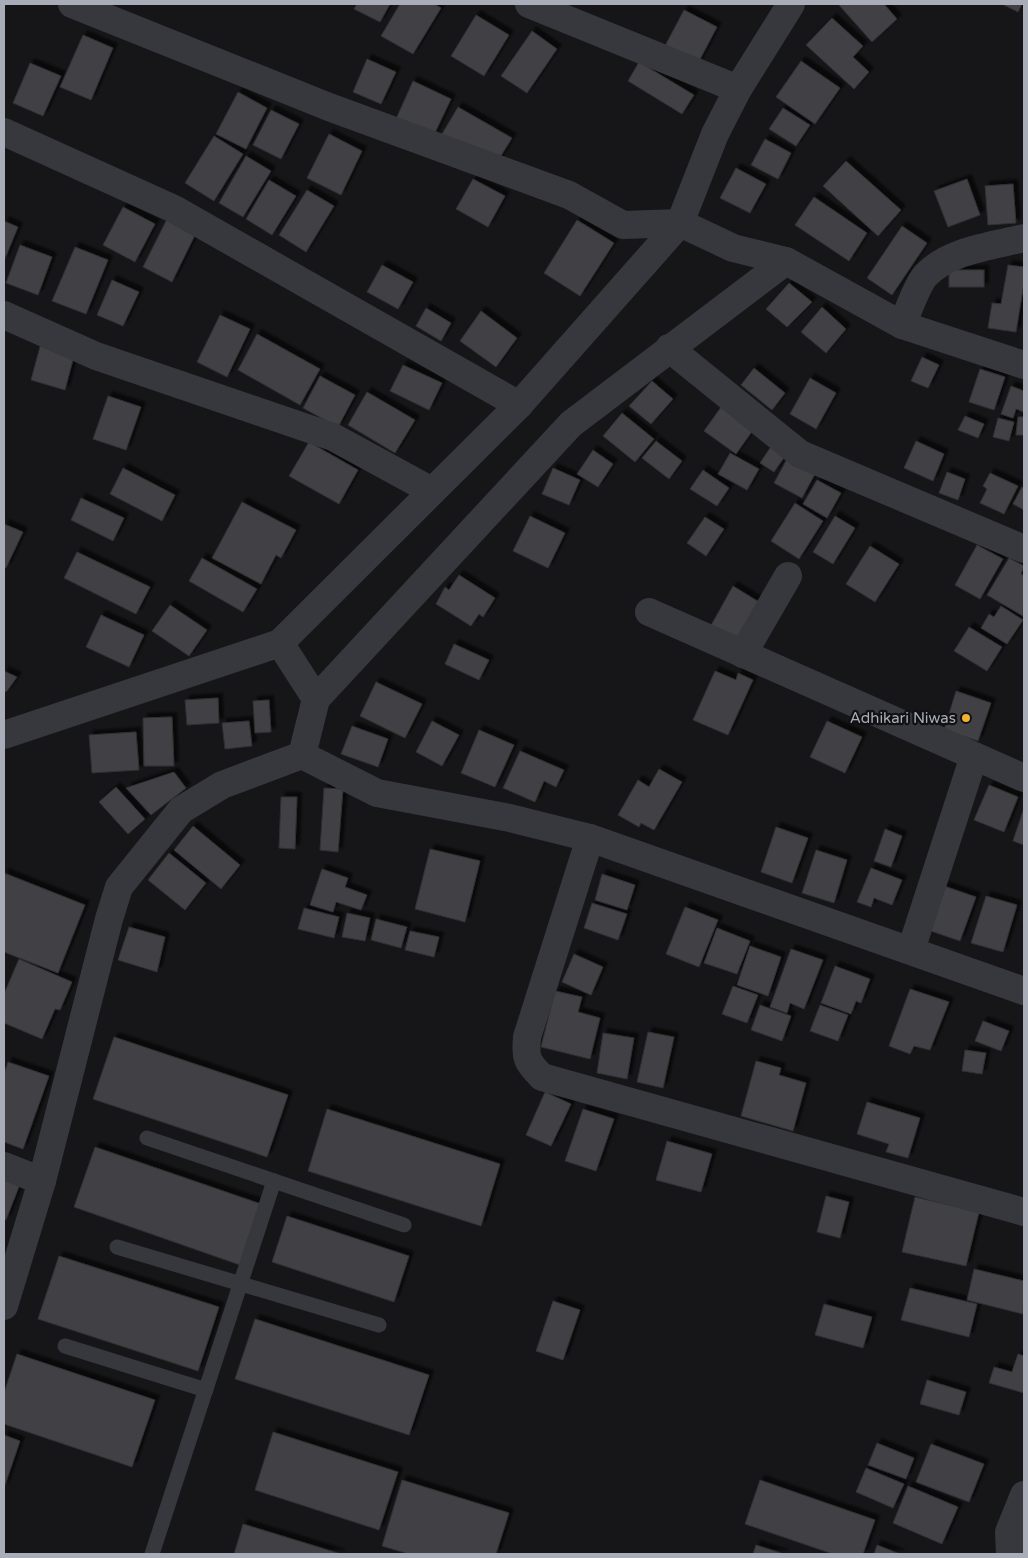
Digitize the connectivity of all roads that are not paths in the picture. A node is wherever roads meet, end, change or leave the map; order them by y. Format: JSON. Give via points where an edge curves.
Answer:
{"nodes":[{"id":1,"x":72,"y":4,"type":"edge"},
{"id":2,"x":529,"y":4,"type":"edge"},
{"id":3,"x":790,"y":4,"type":"edge"},
{"id":4,"x":738,"y":89,"type":"junction"},
{"id":5,"x":4,"y":132,"type":"edge"},
{"id":6,"x":680,"y":223,"type":"junction"},
{"id":7,"x":1024,"y":238,"type":"edge"},
{"id":8,"x":786,"y":261,"type":"junction"},
{"id":9,"x":4,"y":315,"type":"edge"},
{"id":10,"x":902,"y":325,"type":"junction"},
{"id":11,"x":669,"y":348,"type":"junction"},
{"id":12,"x":1024,"y":363,"type":"edge"},
{"id":13,"x":519,"y":405,"type":"junction"},
{"id":14,"x":432,"y":491,"type":"junction"},
{"id":15,"x":1024,"y":549,"type":"edge"},
{"id":16,"x":788,"y":576,"type":"dead end"},
{"id":17,"x":649,"y":612,"type":"dead end"},
{"id":18,"x":280,"y":643,"type":"junction"},
{"id":19,"x":743,"y":654,"type":"junction"},
{"id":20,"x":316,"y":699,"type":"junction"},
{"id":21,"x":4,"y":735,"type":"edge"},
{"id":22,"x":302,"y":755,"type":"junction"},
{"id":23,"x":974,"y":756,"type":"junction"},
{"id":24,"x":1024,"y":778,"type":"edge"},
{"id":25,"x":590,"y":838,"type":"junction"},
{"id":26,"x":911,"y":950,"type":"junction"},
{"id":27,"x":1024,"y":992,"type":"edge"},
{"id":28,"x":147,"y":1138,"type":"dead end"},
{"id":29,"x":4,"y":1166,"type":"edge"},
{"id":30,"x":42,"y":1181,"type":"junction"},
{"id":31,"x":274,"y":1181,"type":"junction"},
{"id":32,"x":1024,"y":1212,"type":"edge"},
{"id":33,"x":404,"y":1226,"type":"dead end"},
{"id":34,"x":117,"y":1247,"type":"dead end"},
{"id":35,"x":240,"y":1284,"type":"junction"},
{"id":36,"x":4,"y":1306,"type":"edge"},
{"id":37,"x":380,"y":1325,"type":"dead end"},
{"id":38,"x":65,"y":1346,"type":"dead end"},
{"id":39,"x":206,"y":1390,"type":"junction"},
{"id":40,"x":1024,"y":1495,"type":"edge"},
{"id":41,"x":152,"y":1554,"type":"edge"},
{"id":42,"x":1010,"y":1554,"type":"edge"}],
"edges":[{"from":1,"to":6,"type":"street","via":[[328,107],[569,195],[623,225]]},
{"from":2,"to":4,"type":"street"},
{"from":3,"to":4,"type":"street"},
{"from":4,"to":6,"type":"street"},
{"from":5,"to":13,"type":"street","via":[[174,209]]},
{"from":6,"to":8,"type":"street","via":[[733,248]]},
{"from":6,"to":13,"type":"street"},
{"from":7,"to":10,"type":"street","via":[[960,255],[941,264],[924,277]]},
{"from":8,"to":10,"type":"street"},
{"from":8,"to":11,"type":"street"},
{"from":9,"to":14,"type":"street","via":[[96,356],[333,437]]},
{"from":10,"to":12,"type":"street"},
{"from":11,"to":15,"type":"street","via":[[800,454]]},
{"from":11,"to":20,"type":"street","via":[[571,424]]},
{"from":13,"to":14,"type":"street"},
{"from":14,"to":18,"type":"street"},
{"from":16,"to":19,"type":"street"},
{"from":17,"to":19,"type":"street"},
{"from":18,"to":20,"type":"street"},
{"from":18,"to":21,"type":"street"},
{"from":19,"to":23,"type":"street"},
{"from":20,"to":22,"type":"street"},
{"from":22,"to":25,"type":"street","via":[[377,792],[510,818]]},
{"from":22,"to":30,"type":"street","via":[[222,785],[181,810],[119,887]]},
{"from":23,"to":24,"type":"street"},
{"from":23,"to":26,"type":"street"},
{"from":25,"to":26,"type":"street"},
{"from":25,"to":32,"type":"street","via":[[527,1037],[529,1064],[542,1077]]},
{"from":26,"to":27,"type":"street"},
{"from":28,"to":31,"type":"lane"},
{"from":29,"to":30,"type":"street"},
{"from":30,"to":36,"type":"street"},
{"from":31,"to":33,"type":"lane"},
{"from":31,"to":35,"type":"lane"},
{"from":34,"to":35,"type":"lane"},
{"from":35,"to":37,"type":"lane"},
{"from":35,"to":39,"type":"lane"},
{"from":38,"to":39,"type":"lane"},
{"from":39,"to":41,"type":"lane"},
{"from":40,"to":42,"type":"street","via":[[1009,1532]]}]}
